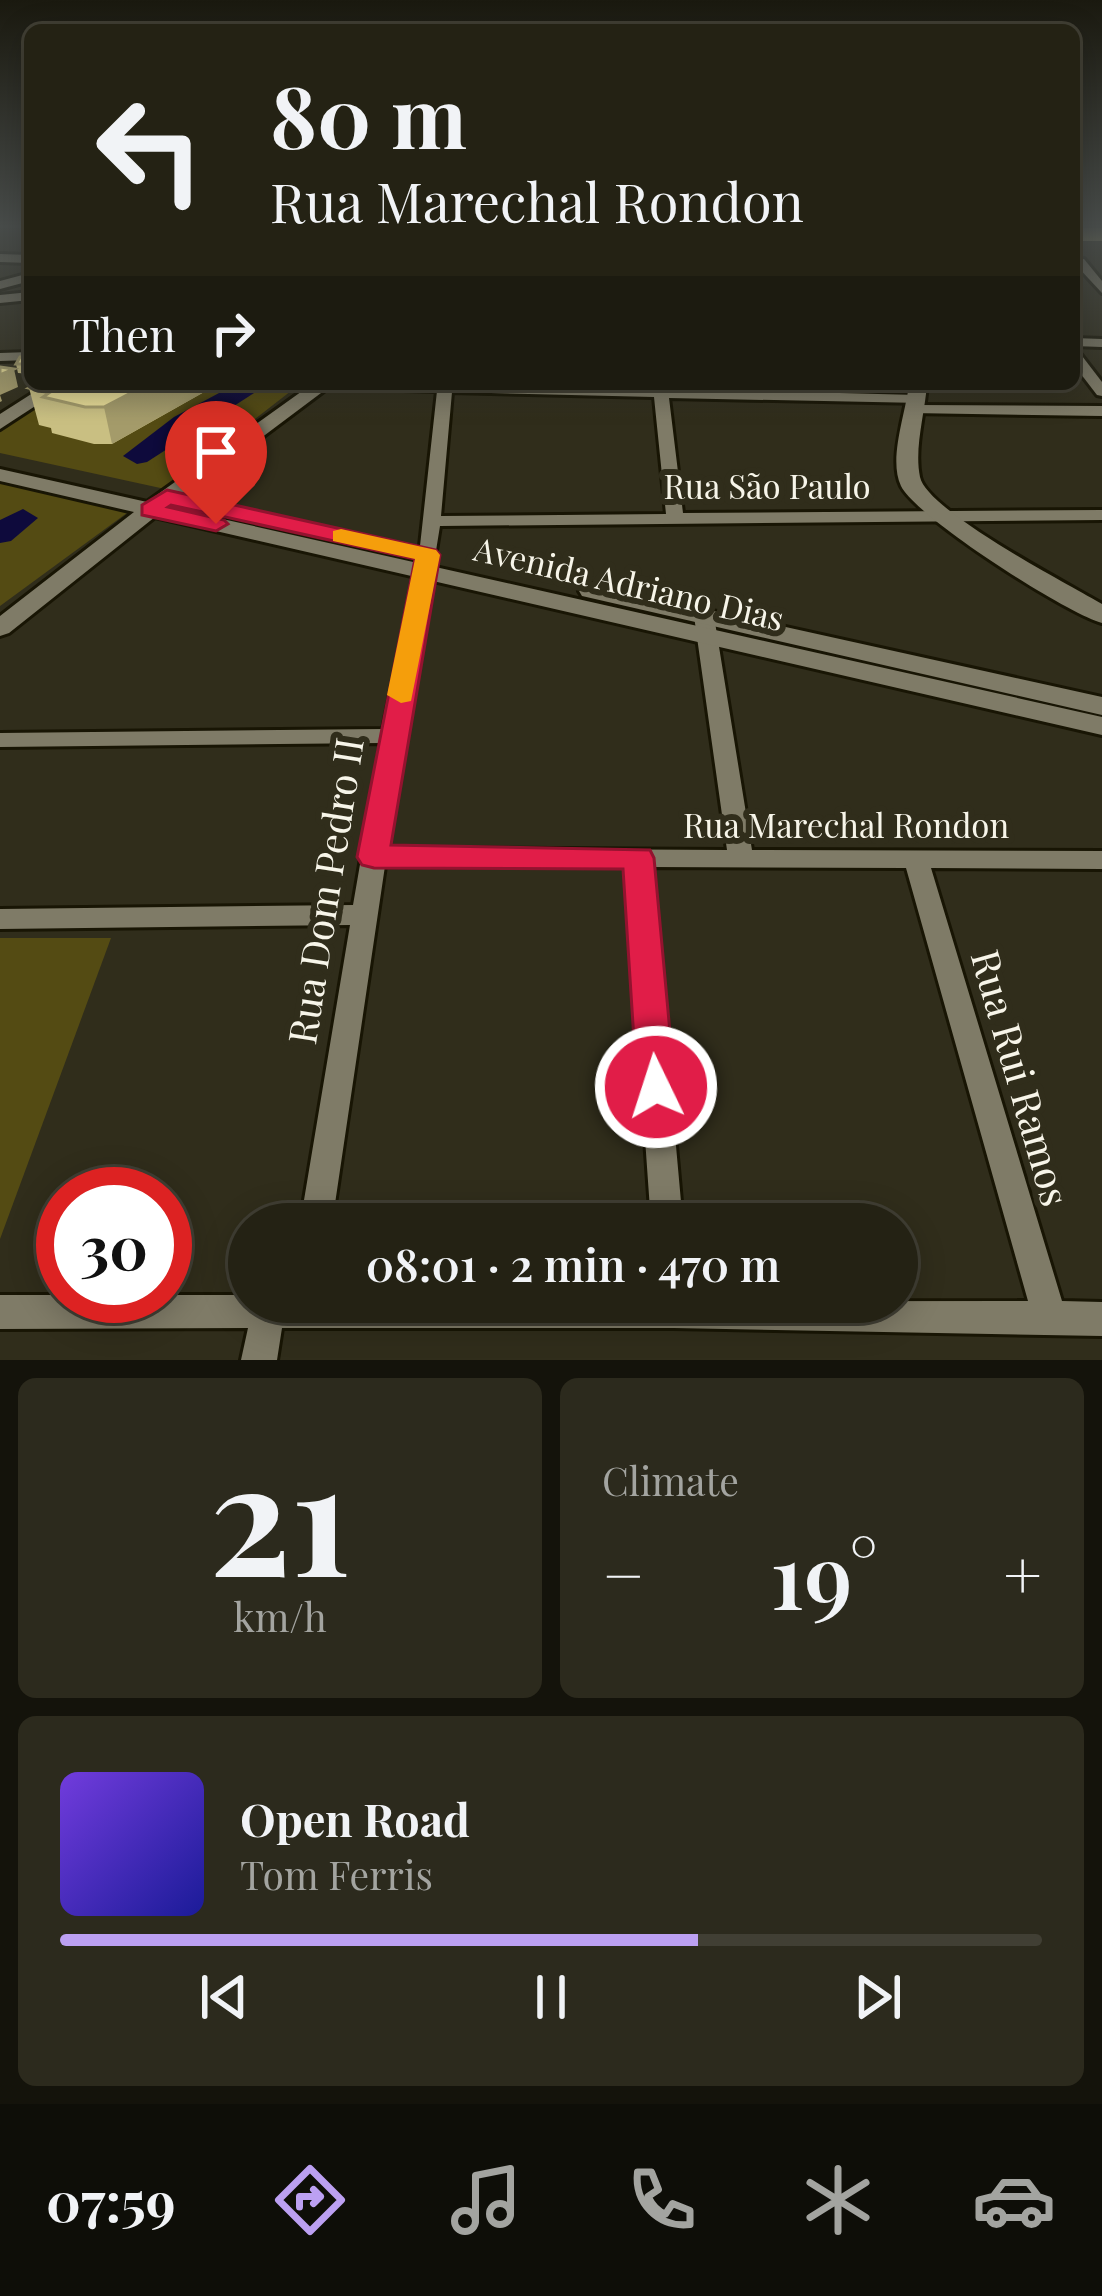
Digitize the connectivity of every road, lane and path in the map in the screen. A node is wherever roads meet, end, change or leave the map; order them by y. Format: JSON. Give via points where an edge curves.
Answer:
{"nodes":[{"id":1,"x":1080,"y":363,"type":"edge"},
{"id":2,"x":51,"y":390,"type":"edge"},
{"id":3,"x":316,"y":390,"type":"edge"},
{"id":4,"x":446,"y":390,"type":"joint"},
{"id":5,"x":708,"y":390,"type":"edge"},
{"id":6,"x":1102,"y":392,"type":"edge"},
{"id":7,"x":661,"y":395,"type":"junction"},
{"id":8,"x":917,"y":398,"type":"edge"},
{"id":9,"x":1102,"y":411,"type":"edge"},
{"id":10,"x":0,"y":423,"type":"edge"},
{"id":11,"x":0,"y":461,"type":"edge"},
{"id":12,"x":0,"y":475,"type":"edge"},
{"id":13,"x":158,"y":504,"type":"junction"},
{"id":14,"x":1102,"y":515,"type":"edge"},
{"id":15,"x":943,"y":516,"type":"junction"},
{"id":16,"x":675,"y":518,"type":"junction"},
{"id":17,"x":432,"y":521,"type":"junction"},
{"id":18,"x":426,"y":563,"type":"junction"},
{"id":19,"x":1102,"y":615,"type":"edge"},
{"id":20,"x":705,"y":626,"type":"junction"},
{"id":21,"x":0,"y":628,"type":"edge"},
{"id":22,"x":1102,"y":706,"type":"edge"},
{"id":23,"x":1102,"y":727,"type":"edge"},
{"id":24,"x":393,"y":736,"type":"junction"},
{"id":25,"x":0,"y":740,"type":"edge"},
{"id":26,"x":374,"y":857,"type":"junction"},
{"id":27,"x":638,"y":858,"type":"junction"},
{"id":28,"x":741,"y":859,"type":"junction"},
{"id":29,"x":916,"y":860,"type":"junction"},
{"id":30,"x":1102,"y":860,"type":"edge"},
{"id":31,"x":364,"y":915,"type":"junction"},
{"id":32,"x":0,"y":919,"type":"edge"},
{"id":33,"x":319,"y":1203,"type":"edge"},
{"id":34,"x":665,"y":1203,"type":"edge"},
{"id":35,"x":228,"y":1310,"type":"edge"},
{"id":36,"x":0,"y":1312,"type":"edge"},
{"id":37,"x":918,"y":1314,"type":"edge"},
{"id":38,"x":1050,"y":1319,"type":"junction"},
{"id":39,"x":1102,"y":1319,"type":"edge"},
{"id":40,"x":283,"y":1323,"type":"edge"},
{"id":41,"x":259,"y":1360,"type":"edge"}],
"edges":[{"from":1,"to":6,"type":"street"},
{"from":2,"to":10,"type":"street"},
{"from":3,"to":13,"type":"street"},
{"from":4,"to":7,"type":"street"},
{"from":4,"to":17,"type":"street","name":"Rua Dom Pedro II"},
{"from":5,"to":7,"type":"street"},
{"from":5,"to":8,"type":"street"},
{"from":7,"to":16,"type":"street"},
{"from":8,"to":9,"type":"street"},
{"from":8,"to":15,"type":"street","via":[[908,482]]},
{"from":11,"to":13,"type":"street","name":"Avenida Adriano Dias"},
{"from":12,"to":13,"type":"street","name":"Avenida Adriano Dias"},
{"from":13,"to":18,"type":"street","name":"Avenida Adriano Dias"},
{"from":13,"to":21,"type":"street"},
{"from":14,"to":15,"type":"street","name":"Rua São Paulo"},
{"from":15,"to":16,"type":"street","name":"Rua São Paulo"},
{"from":15,"to":19,"type":"street"},
{"from":16,"to":17,"type":"street","name":"Rua São Paulo"},
{"from":17,"to":18,"type":"street","name":"Rua Dom Pedro II"},
{"from":18,"to":20,"type":"street","name":"Avenida Adriano Dias"},
{"from":18,"to":24,"type":"street","name":"Rua Dom Pedro II"},
{"from":20,"to":22,"type":"street","name":"Avenida Adriano Dias"},
{"from":20,"to":23,"type":"street","name":"Avenida Adriano Dias"},
{"from":20,"to":28,"type":"street"},
{"from":24,"to":25,"type":"street"},
{"from":24,"to":26,"type":"street","name":"Rua Dom Pedro II"},
{"from":26,"to":27,"type":"street","name":"Rua Marechal Rondon"},
{"from":26,"to":31,"type":"street","name":"Rua Dom Pedro II"},
{"from":27,"to":28,"type":"street","name":"Rua Marechal Rondon"},
{"from":27,"to":34,"type":"street"},
{"from":28,"to":29,"type":"street","name":"Rua Marechal Rondon"},
{"from":29,"to":30,"type":"street","name":"Rua Marechal Rondon"},
{"from":29,"to":38,"type":"street","name":"Rua Rui Ramos"},
{"from":31,"to":32,"type":"street"},
{"from":31,"to":33,"type":"street","name":"Rua Dom Pedro II"},
{"from":35,"to":36,"type":"street"},
{"from":37,"to":38,"type":"street"},
{"from":38,"to":39,"type":"street"},
{"from":40,"to":41,"type":"street"}]}
